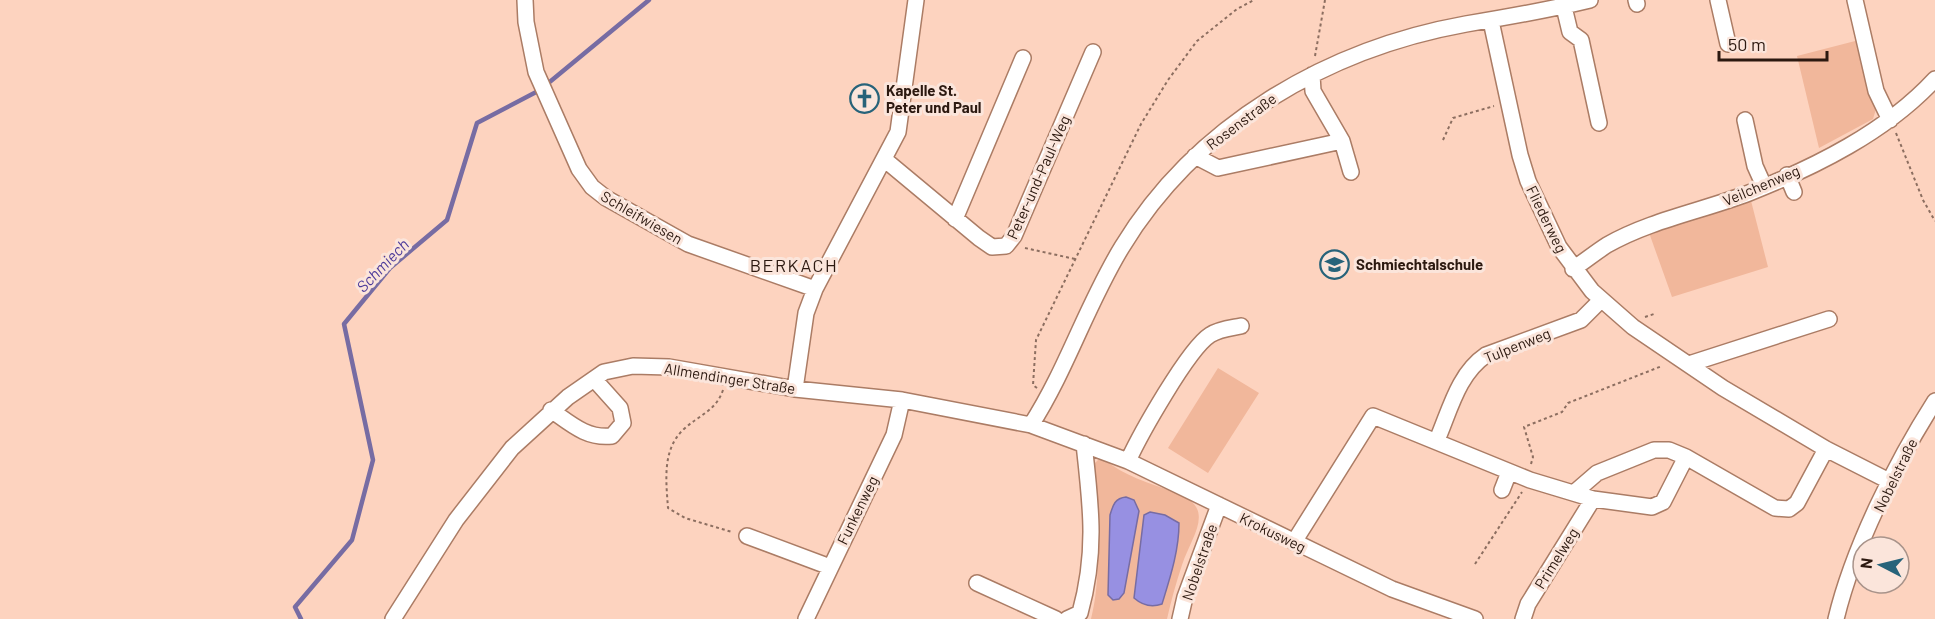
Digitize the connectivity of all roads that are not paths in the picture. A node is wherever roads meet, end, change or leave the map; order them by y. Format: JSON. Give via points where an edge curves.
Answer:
{"nodes":[{"id":1,"x":525,"y":0,"type":"edge"},
{"id":2,"x":916,"y":0,"type":"edge"},
{"id":3,"x":1590,"y":0,"type":"edge"},
{"id":4,"x":1718,"y":0,"type":"edge"},
{"id":5,"x":1855,"y":0,"type":"edge"},
{"id":6,"x":1564,"y":7,"type":"junction"},
{"id":7,"x":1491,"y":21,"type":"junction"},
{"id":8,"x":1728,"y":44,"type":"dead end"},
{"id":9,"x":1093,"y":52,"type":"dead end"},
{"id":10,"x":1023,"y":58,"type":"dead end"},
{"id":11,"x":1312,"y":75,"type":"junction"},
{"id":12,"x":1935,"y":79,"type":"edge"},
{"id":13,"x":1745,"y":120,"type":"dead end"},
{"id":14,"x":1890,"y":120,"type":"junction"},
{"id":15,"x":1599,"y":123,"type":"dead end"},
{"id":16,"x":1342,"y":141,"type":"junction"},
{"id":17,"x":1195,"y":156,"type":"junction"},
{"id":18,"x":884,"y":159,"type":"junction"},
{"id":19,"x":1351,"y":172,"type":"dead end"},
{"id":20,"x":1787,"y":175,"type":"junction"},
{"id":21,"x":1764,"y":186,"type":"junction"},
{"id":22,"x":1794,"y":192,"type":"dead end"},
{"id":23,"x":955,"y":219,"type":"junction"},
{"id":24,"x":1574,"y":269,"type":"junction"},
{"id":25,"x":815,"y":289,"type":"junction"},
{"id":26,"x":1600,"y":300,"type":"junction"},
{"id":27,"x":1829,"y":319,"type":"dead end"},
{"id":28,"x":1241,"y":326,"type":"dead end"},
{"id":29,"x":1682,"y":360,"type":"junction"},
{"id":30,"x":594,"y":379,"type":"junction"},
{"id":31,"x":795,"y":389,"type":"junction"},
{"id":32,"x":902,"y":400,"type":"junction"},
{"id":33,"x":1935,"y":401,"type":"edge"},
{"id":34,"x":551,"y":411,"type":"junction"},
{"id":35,"x":1031,"y":424,"type":"junction"},
{"id":36,"x":1437,"y":440,"type":"junction"},
{"id":37,"x":1078,"y":442,"type":"junction"},
{"id":38,"x":1826,"y":448,"type":"junction"},
{"id":39,"x":1686,"y":457,"type":"junction"},
{"id":40,"x":1128,"y":461,"type":"junction"},
{"id":41,"x":1509,"y":472,"type":"junction"},
{"id":42,"x":1889,"y":481,"type":"junction"},
{"id":43,"x":1502,"y":490,"type":"dead end"},
{"id":44,"x":1575,"y":492,"type":"junction"},
{"id":45,"x":1593,"y":499,"type":"junction"},
{"id":46,"x":1219,"y":505,"type":"junction"},
{"id":47,"x":747,"y":536,"type":"road end"},
{"id":48,"x":1294,"y":542,"type":"junction"},
{"id":49,"x":830,"y":567,"type":"junction"},
{"id":50,"x":977,"y":583,"type":"dead end"},
{"id":51,"x":393,"y":619,"type":"edge"},
{"id":52,"x":806,"y":619,"type":"edge"},
{"id":53,"x":1056,"y":619,"type":"edge"},
{"id":54,"x":1067,"y":619,"type":"edge"},
{"id":55,"x":1180,"y":619,"type":"edge"},
{"id":56,"x":1475,"y":619,"type":"edge"},
{"id":57,"x":1523,"y":619,"type":"edge"},
{"id":58,"x":1836,"y":619,"type":"edge"}],
"edges":[{"from":1,"to":25,"type":"street","name":"Schleifwiesen","via":[[536,72],[579,169],[592,187],[688,244]]},
{"from":2,"to":18,"type":"street","via":[[898,132]]},
{"from":3,"to":6,"type":"street","name":"Rosenstraße"},
{"from":4,"to":8,"type":"street"},
{"from":5,"to":14,"type":"street","via":[[1876,91]]},
{"from":6,"to":7,"type":"street","name":"Rosenstraße"},
{"from":6,"to":15,"type":"street","via":[[1570,33],[1581,40]]},
{"from":7,"to":11,"type":"street","name":"Rosenstraße","via":[[1440,30],[1369,51]]},
{"from":7,"to":24,"type":"street","name":"Fliederweg","via":[[1520,155],[1538,205]]},
{"from":9,"to":23,"type":"street","name":"Peter-und-Paul-Weg","via":[[1014,236],[1006,246],[992,247]]},
{"from":10,"to":23,"type":"street"},
{"from":11,"to":16,"type":"street","via":[[1313,91]]},
{"from":11,"to":17,"type":"street","name":"Rosenstraße","via":[[1250,111]]},
{"from":12,"to":14,"type":"street","name":"Veilchenweg"},
{"from":13,"to":21,"type":"street","via":[[1755,166]]},
{"from":14,"to":20,"type":"street","name":"Veilchenweg"},
{"from":16,"to":17,"type":"street","via":[[1218,168]]},
{"from":16,"to":19,"type":"street"},
{"from":17,"to":35,"type":"street","name":"Rosenstraße","via":[[1156,199],[1122,246],[1050,396]]},
{"from":18,"to":23,"type":"street","name":"Peter-und-Paul-Weg"},
{"from":18,"to":25,"type":"street"},
{"from":20,"to":21,"type":"street","name":"Veilchenweg"},
{"from":20,"to":22,"type":"street"},
{"from":21,"to":24,"type":"street","name":"Veilchenweg","via":[[1647,227],[1608,245]]},
{"from":24,"to":26,"type":"street","name":"Fliederweg"},
{"from":25,"to":31,"type":"street","via":[[806,313]]},
{"from":26,"to":29,"type":"street","name":"Fliederweg"},
{"from":26,"to":36,"type":"street","name":"Tulpenweg","via":[[1581,320],[1474,363],[1464,376]]},
{"from":27,"to":29,"type":"street"},
{"from":28,"to":40,"type":"street","via":[[1210,334],[1193,351]]},
{"from":29,"to":38,"type":"street","name":"Fliederweg","via":[[1722,388]]},
{"from":30,"to":31,"type":"street","name":"Allmendinger Straße","via":[[604,372],[633,366],[669,367]]},
{"from":30,"to":34,"type":"street","name":"Allmendinger Straße"},
{"from":30,"to":34,"type":"street","via":[[620,408],[623,423],[612,436],[586,434]]},
{"from":31,"to":32,"type":"street","name":"Allmendinger Straße"},
{"from":32,"to":35,"type":"street","name":"Allmendinger Straße"},
{"from":32,"to":49,"type":"street","name":"Funkenweg","via":[[894,435]]},
{"from":33,"to":42,"type":"street","name":"Nobelstraße"},
{"from":34,"to":51,"type":"street","name":"Allmendinger Straße","via":[[512,448],[456,520]]},
{"from":35,"to":37,"type":"street","name":"Allmendinger Straße"},
{"from":36,"to":41,"type":"street"},
{"from":36,"to":48,"type":"street","via":[[1373,416]]},
{"from":37,"to":40,"type":"street","name":"Krokusweg"},
{"from":37,"to":54,"type":"street","via":[[1092,513],[1090,578],[1080,613]]},
{"from":38,"to":39,"type":"street","via":[[1797,503],[1782,510]]},
{"from":38,"to":42,"type":"street","name":"Fliederweg"},
{"from":39,"to":44,"type":"street","via":[[1669,450],[1654,450],[1597,473]]},
{"from":39,"to":45,"type":"street","via":[[1658,506]]},
{"from":40,"to":46,"type":"street","name":"Krokusweg"},
{"from":41,"to":43,"type":"street"},
{"from":41,"to":44,"type":"street"},
{"from":42,"to":58,"type":"street","name":"Nobelstraße"},
{"from":44,"to":45,"type":"street"},
{"from":45,"to":57,"type":"street","name":"Primelweg","via":[[1528,604]]},
{"from":46,"to":48,"type":"street","name":"Krokusweg"},
{"from":46,"to":55,"type":"street","name":"Nobelstraße"},
{"from":47,"to":49,"type":"street"},
{"from":48,"to":56,"type":"street","name":"Krokusweg","via":[[1392,590]]},
{"from":49,"to":52,"type":"street","name":"Funkenweg"},
{"from":50,"to":53,"type":"street"}]}
